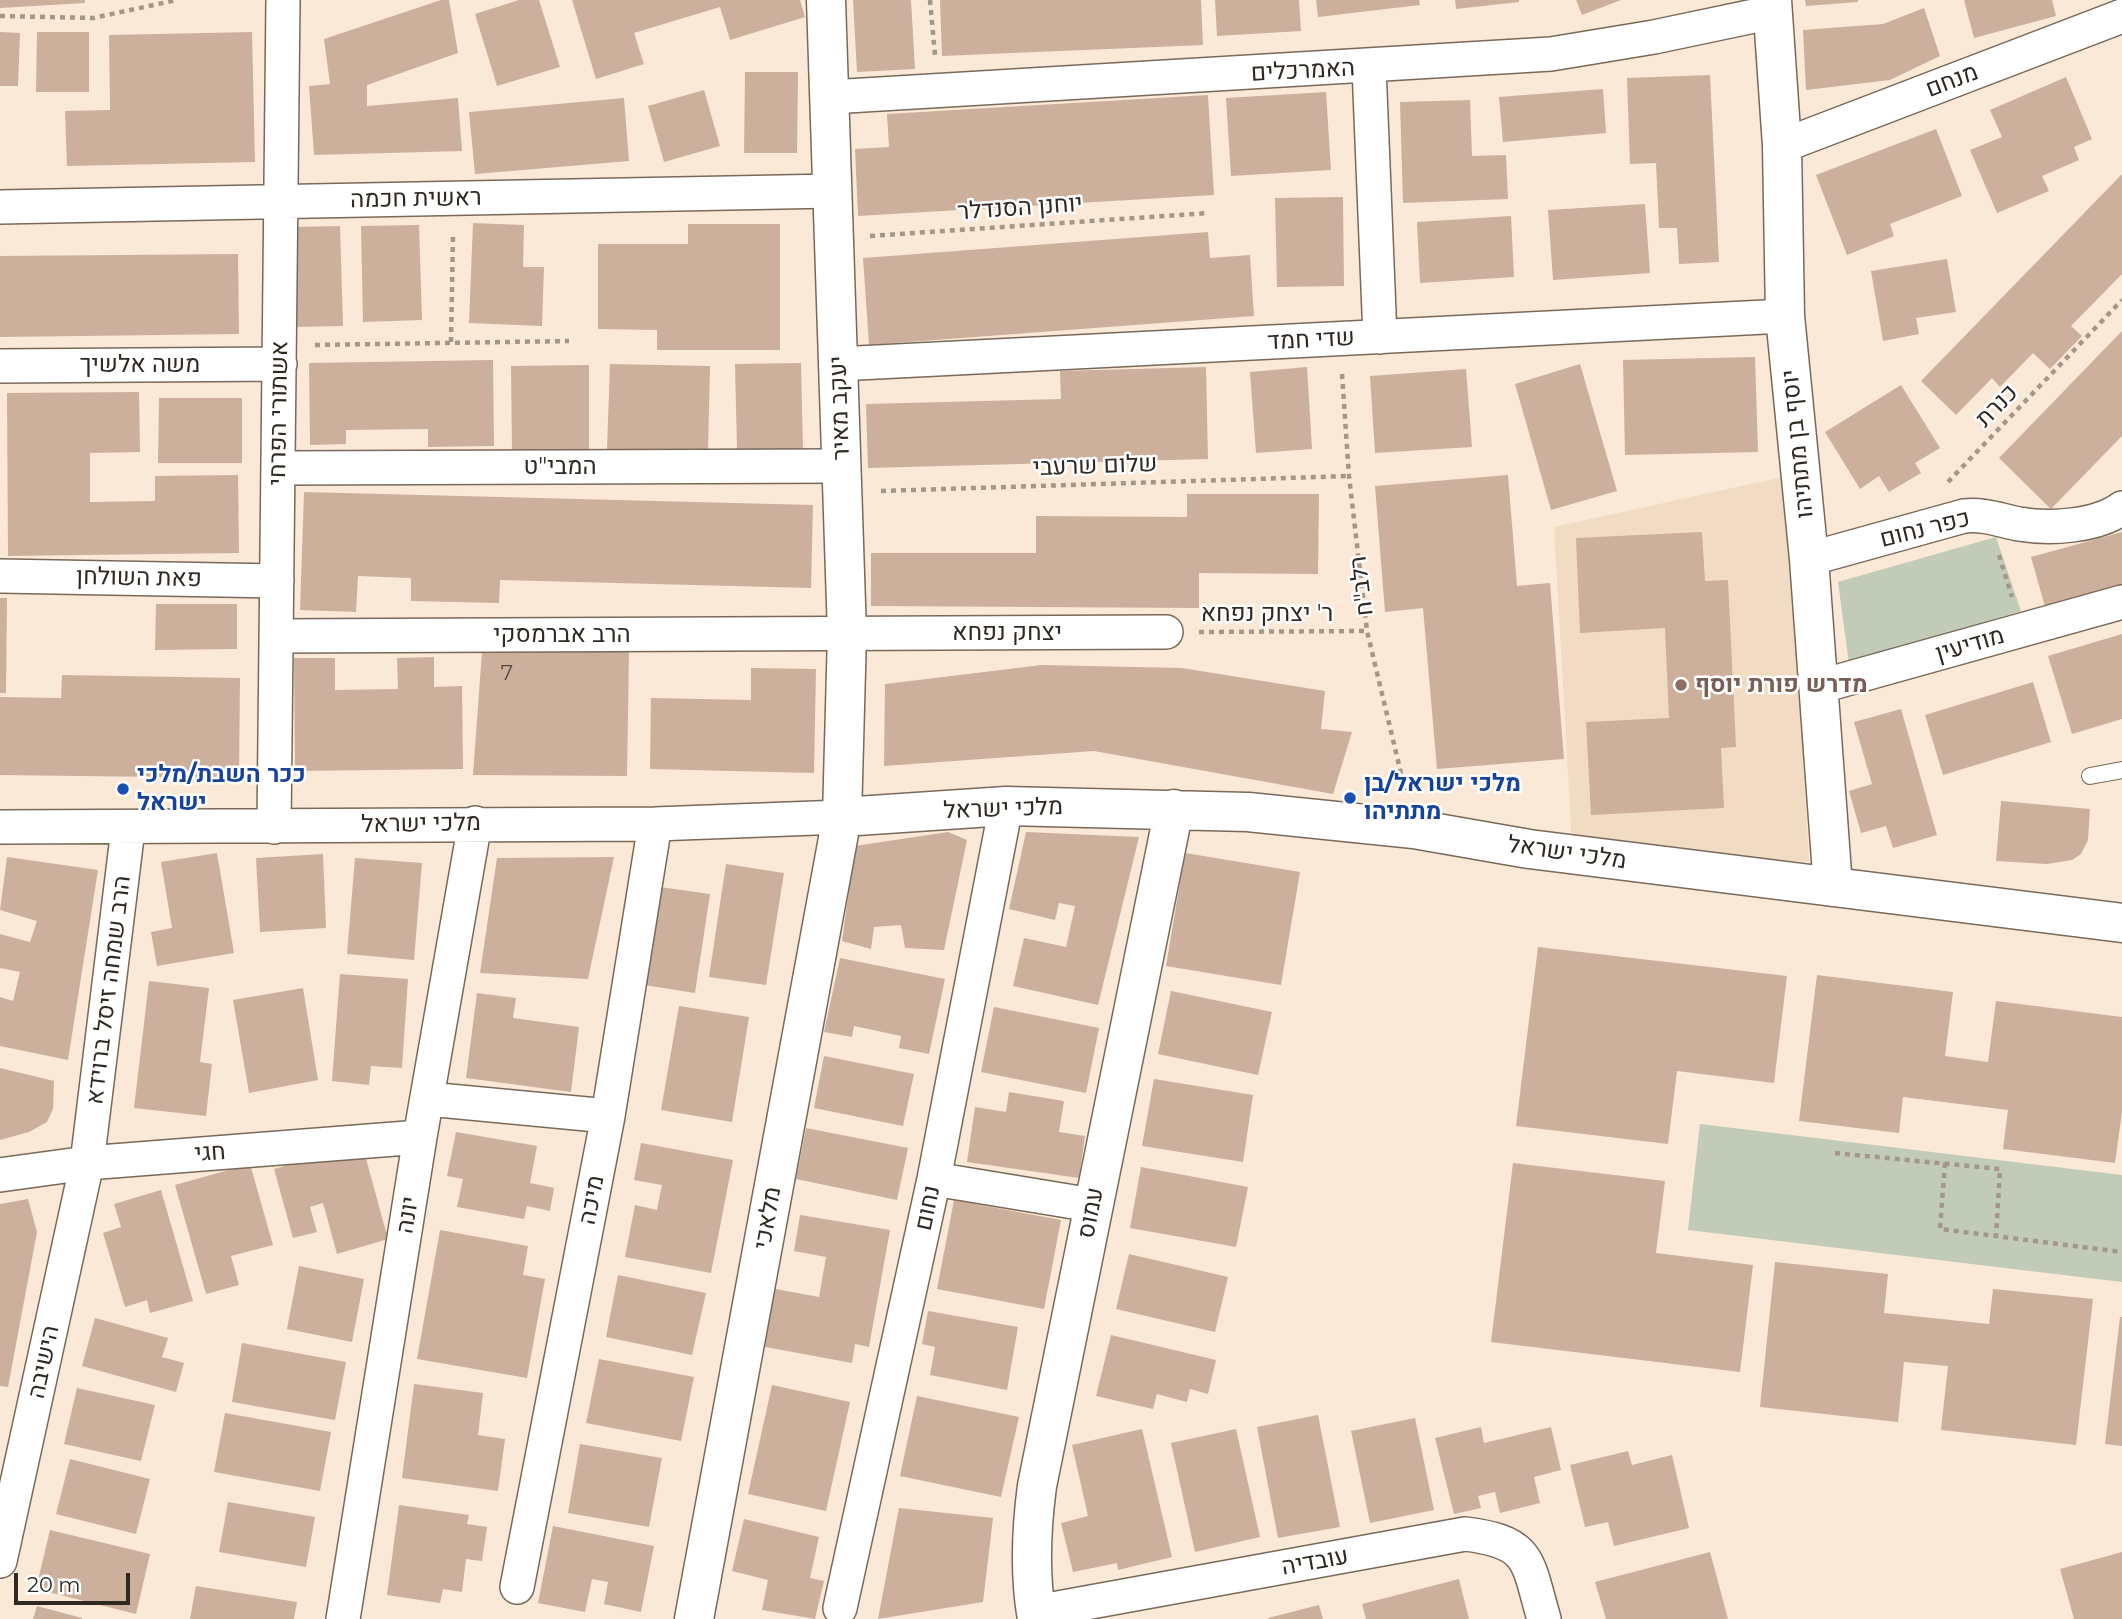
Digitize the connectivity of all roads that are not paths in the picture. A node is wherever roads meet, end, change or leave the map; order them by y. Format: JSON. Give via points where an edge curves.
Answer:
{"nodes":[{"id":1,"x":283,"y":0,"type":"edge"},
{"id":2,"x":826,"y":0,"type":"edge"},
{"id":3,"x":1773,"y":6,"type":"edge"},
{"id":4,"x":2122,"y":16,"type":"edge"},
{"id":5,"x":1369,"y":67,"type":"junction"},
{"id":6,"x":830,"y":97,"type":"junction"},
{"id":7,"x":1782,"y":146,"type":"junction"},
{"id":8,"x":832,"y":191,"type":"junction"},
{"id":9,"x":281,"y":201,"type":"junction"},
{"id":10,"x":0,"y":207,"type":"edge"},
{"id":11,"x":1785,"y":316,"type":"junction"},
{"id":12,"x":1380,"y":337,"type":"junction"},
{"id":13,"x":279,"y":355,"type":"junction"},
{"id":14,"x":838,"y":364,"type":"junction"},
{"id":15,"x":0,"y":366,"type":"edge"},
{"id":16,"x":278,"y":468,"type":"junction"},
{"id":17,"x":842,"y":479,"type":"junction"},
{"id":18,"x":2122,"y":508,"type":"edge"},
{"id":19,"x":1810,"y":559,"type":"junction"},
{"id":20,"x":0,"y":576,"type":"edge"},
{"id":21,"x":277,"y":581,"type":"junction"},
{"id":22,"x":2122,"y":603,"type":"edge"},
{"id":23,"x":1167,"y":632,"type":"road end"},
{"id":24,"x":847,"y":634,"type":"junction"},
{"id":25,"x":276,"y":636,"type":"junction"},
{"id":26,"x":1818,"y":687,"type":"junction"},
{"id":27,"x":2122,"y":770,"type":"edge"},
{"id":28,"x":2090,"y":776,"type":"dead end"},
{"id":29,"x":1006,"y":806,"type":"junction"},
{"id":30,"x":1174,"y":809,"type":"junction"},
{"id":31,"x":0,"y":816,"type":"edge"},
{"id":32,"x":476,"y":817,"type":"junction"},
{"id":33,"x":657,"y":817,"type":"junction"},
{"id":34,"x":842,"y":817,"type":"junction"},
{"id":35,"x":274,"y":820,"type":"junction"},
{"id":36,"x":129,"y":822,"type":"junction"},
{"id":37,"x":0,"y":827,"type":"edge"},
{"id":38,"x":1833,"y":887,"type":"junction"},
{"id":39,"x":2122,"y":923,"type":"edge"},
{"id":40,"x":428,"y":1099,"type":"junction"},
{"id":41,"x":608,"y":1116,"type":"junction"},
{"id":42,"x":420,"y":1137,"type":"junction"},
{"id":43,"x":88,"y":1163,"type":"junction"},
{"id":44,"x":0,"y":1175,"type":"edge"},
{"id":45,"x":934,"y":1179,"type":"junction"},
{"id":46,"x":1092,"y":1205,"type":"junction"},
{"id":47,"x":0,"y":1561,"type":"edge"},
{"id":48,"x":517,"y":1587,"type":"dead end"},
{"id":49,"x":840,"y":1608,"type":"dead end"},
{"id":50,"x":1036,"y":1616,"type":"edge"},
{"id":51,"x":343,"y":1619,"type":"edge"},
{"id":52,"x":694,"y":1619,"type":"edge"},
{"id":53,"x":1544,"y":1619,"type":"edge"}],
"edges":[{"from":1,"to":9,"type":"street","name":"אשתורי הפרחי"},
{"from":2,"to":6,"type":"street","name":"יעקב מאיר"},
{"from":3,"to":5,"type":"street","name":"האמרכלים","via":[[1654,37],[1551,54]]},
{"from":3,"to":7,"type":"street","name":"יוסף בן מתתיהו"},
{"from":4,"to":7,"type":"street","name":"מנחם"},
{"from":5,"to":6,"type":"street","name":"האמרכלים"},
{"from":5,"to":12,"type":"street"},
{"from":6,"to":8,"type":"street","name":"יעקב מאיר"},
{"from":7,"to":11,"type":"street","name":"יוסף בן מתתיהו"},
{"from":8,"to":9,"type":"street","name":"ראשית חכמה"},
{"from":8,"to":14,"type":"street","name":"יעקב מאיר"},
{"from":9,"to":10,"type":"street","name":"ראשית חכמה"},
{"from":9,"to":13,"type":"street","name":"אשתורי הפרחי"},
{"from":11,"to":12,"type":"street","name":"שדי חמד"},
{"from":11,"to":19,"type":"street","name":"יוסף בן מתתיהו"},
{"from":12,"to":14,"type":"street","name":"שדי חמד"},
{"from":13,"to":15,"type":"street","name":"משה אלשיך"},
{"from":13,"to":16,"type":"street","name":"אשתורי הפרחי"},
{"from":14,"to":17,"type":"street","name":"יעקב מאיר"},
{"from":16,"to":17,"type":"street","name":"המבי\"ט"},
{"from":16,"to":21,"type":"street","name":"אשתורי הפרחי"},
{"from":17,"to":24,"type":"street","name":"יעקב מאיר"},
{"from":18,"to":19,"type":"street","name":"כפר נחום","via":[[2085,522],[2053,526],[2019,524],[1985,514],[1965,516]]},
{"from":19,"to":26,"type":"street","name":"יוסף בן מתתיהו"},
{"from":20,"to":21,"type":"street","name":"פאת השולחן"},
{"from":21,"to":25,"type":"street","name":"אשתורי הפרחי"},
{"from":22,"to":26,"type":"street","name":"מודיעין"},
{"from":23,"to":24,"type":"street","name":"יצחק נפחא"},
{"from":24,"to":25,"type":"street","name":"הרב אברמסקי"},
{"from":24,"to":34,"type":"street","name":"יעקב מאיר"},
{"from":25,"to":35,"type":"street","name":"אשתורי הפרחי"},
{"from":26,"to":38,"type":"street","name":"יוסף בן מתתיהו"},
{"from":27,"to":28,"type":"lane"},
{"from":29,"to":30,"type":"street","name":"מלכי ישראל"},
{"from":29,"to":34,"type":"street","name":"מלכי ישראל"},
{"from":29,"to":45,"type":"street","name":"נחום"},
{"from":30,"to":38,"type":"street","name":"מלכי ישראל","via":[[1414,829],[1529,849]]},
{"from":30,"to":46,"type":"street","name":"עמוס"},
{"from":31,"to":36,"type":"lane","name":"מלכי ישראל"},
{"from":32,"to":33,"type":"street","name":"מלכי ישראל"},
{"from":32,"to":35,"type":"street","name":"מלכי ישראל"},
{"from":32,"to":40,"type":"street","name":"יונה"},
{"from":33,"to":34,"type":"street","name":"מלכי ישראל"},
{"from":33,"to":41,"type":"street","name":"מיכה"},
{"from":34,"to":52,"type":"street","name":"מלאכי"},
{"from":35,"to":36,"type":"street","name":"מלכי ישראל"},
{"from":36,"to":37,"type":"street","name":"מלכי ישראל"},
{"from":36,"to":43,"type":"street","name":"הרב שמחה זיסל ברוידא"},
{"from":38,"to":39,"type":"street","name":"מלכי ישראל"},
{"from":40,"to":41,"type":"street"},
{"from":40,"to":42,"type":"street","name":"יונה"},
{"from":41,"to":48,"type":"street","name":"מיכה"},
{"from":42,"to":43,"type":"street","name":"חגי"},
{"from":42,"to":51,"type":"street","name":"יונה"},
{"from":43,"to":44,"type":"street","name":"חגי"},
{"from":43,"to":47,"type":"street","name":"הישיבה"},
{"from":45,"to":46,"type":"street"},
{"from":45,"to":49,"type":"street","name":"נחום"},
{"from":46,"to":50,"type":"street","name":"עמוס","via":[[1034,1512],[1031,1573]]},
{"from":50,"to":53,"type":"street","name":"עובדיה","via":[[1465,1534],[1496,1538],[1527,1559]]}]}
